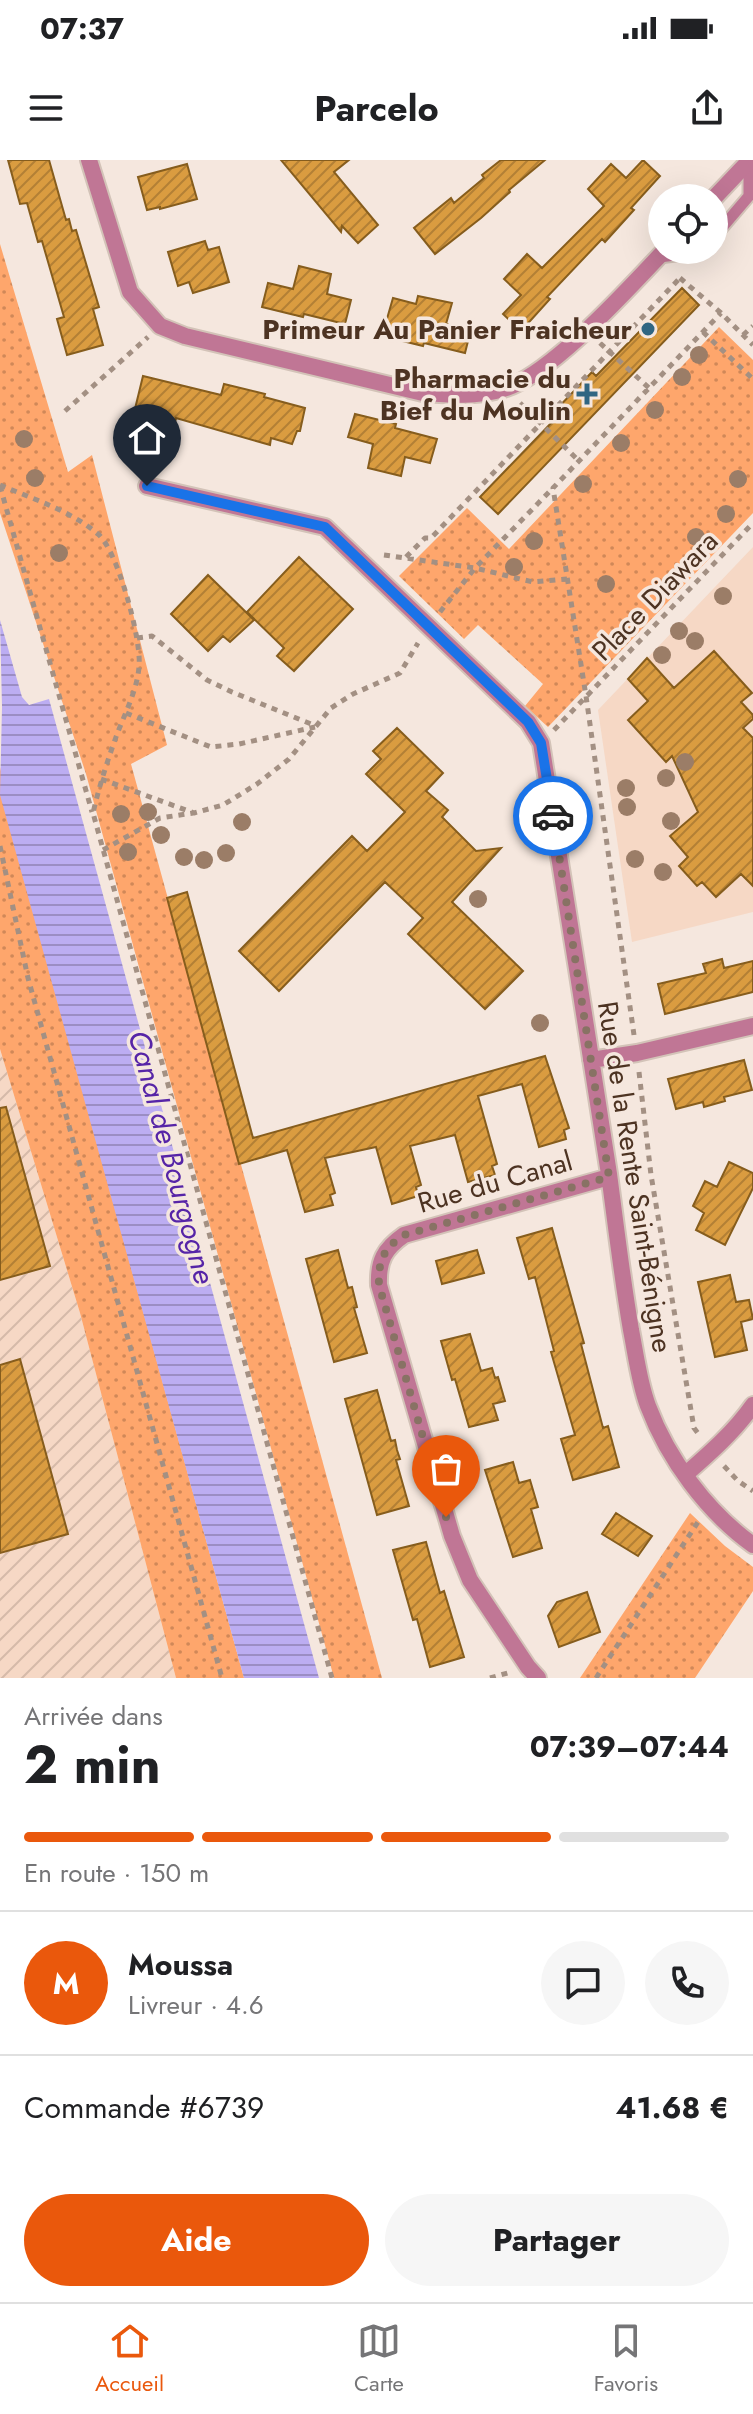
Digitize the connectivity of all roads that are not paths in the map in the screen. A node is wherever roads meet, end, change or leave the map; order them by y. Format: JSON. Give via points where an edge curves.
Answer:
{"nodes":[{"id":1,"x":89,"y":160,"type":"edge"},
{"id":2,"x":749,"y":161,"type":"edge"},
{"id":3,"x":727,"y":184,"type":"edge"},
{"id":4,"x":728,"y":221,"type":"edge"},
{"id":5,"x":652,"y":264,"type":"edge"},
{"id":6,"x":147,"y":486,"type":"dead end"},
{"id":7,"x":753,"y":1026,"type":"edge"},
{"id":8,"x":591,"y":1060,"type":"junction"},
{"id":9,"x":609,"y":1177,"type":"junction"},
{"id":10,"x":753,"y":1405,"type":"edge"},
{"id":11,"x":686,"y":1474,"type":"junction"},
{"id":12,"x":753,"y":1545,"type":"edge"},
{"id":13,"x":538,"y":1678,"type":"edge"}],
"edges":[{"from":1,"to":5,"type":"street","via":[[130,292],[160,326],[423,393],[460,396],[505,389],[538,372]]},
{"from":2,"to":3,"type":"street"},
{"from":2,"to":4,"type":"lane","via":[[749,196]]},
{"from":6,"to":8,"type":"street","name":"Rue de la Rente Saint-Bénigne","via":[[325,527],[528,722],[541,743]]},
{"from":7,"to":8,"type":"street"},
{"from":8,"to":9,"type":"street","name":"Rue de la Rente Saint-Bénigne"},
{"from":9,"to":11,"type":"street","name":"Rue de la Rente Saint-Bénigne","via":[[642,1385],[660,1432]]},
{"from":9,"to":13,"type":"street","name":"Rue du Canal","via":[[404,1235],[390,1244],[379,1269],[379,1285],[452,1536],[470,1580]]},
{"from":10,"to":11,"type":"street"},
{"from":11,"to":12,"type":"street","name":"Rue de la Rente Saint-Bénigne","via":[[709,1505]]}]}
